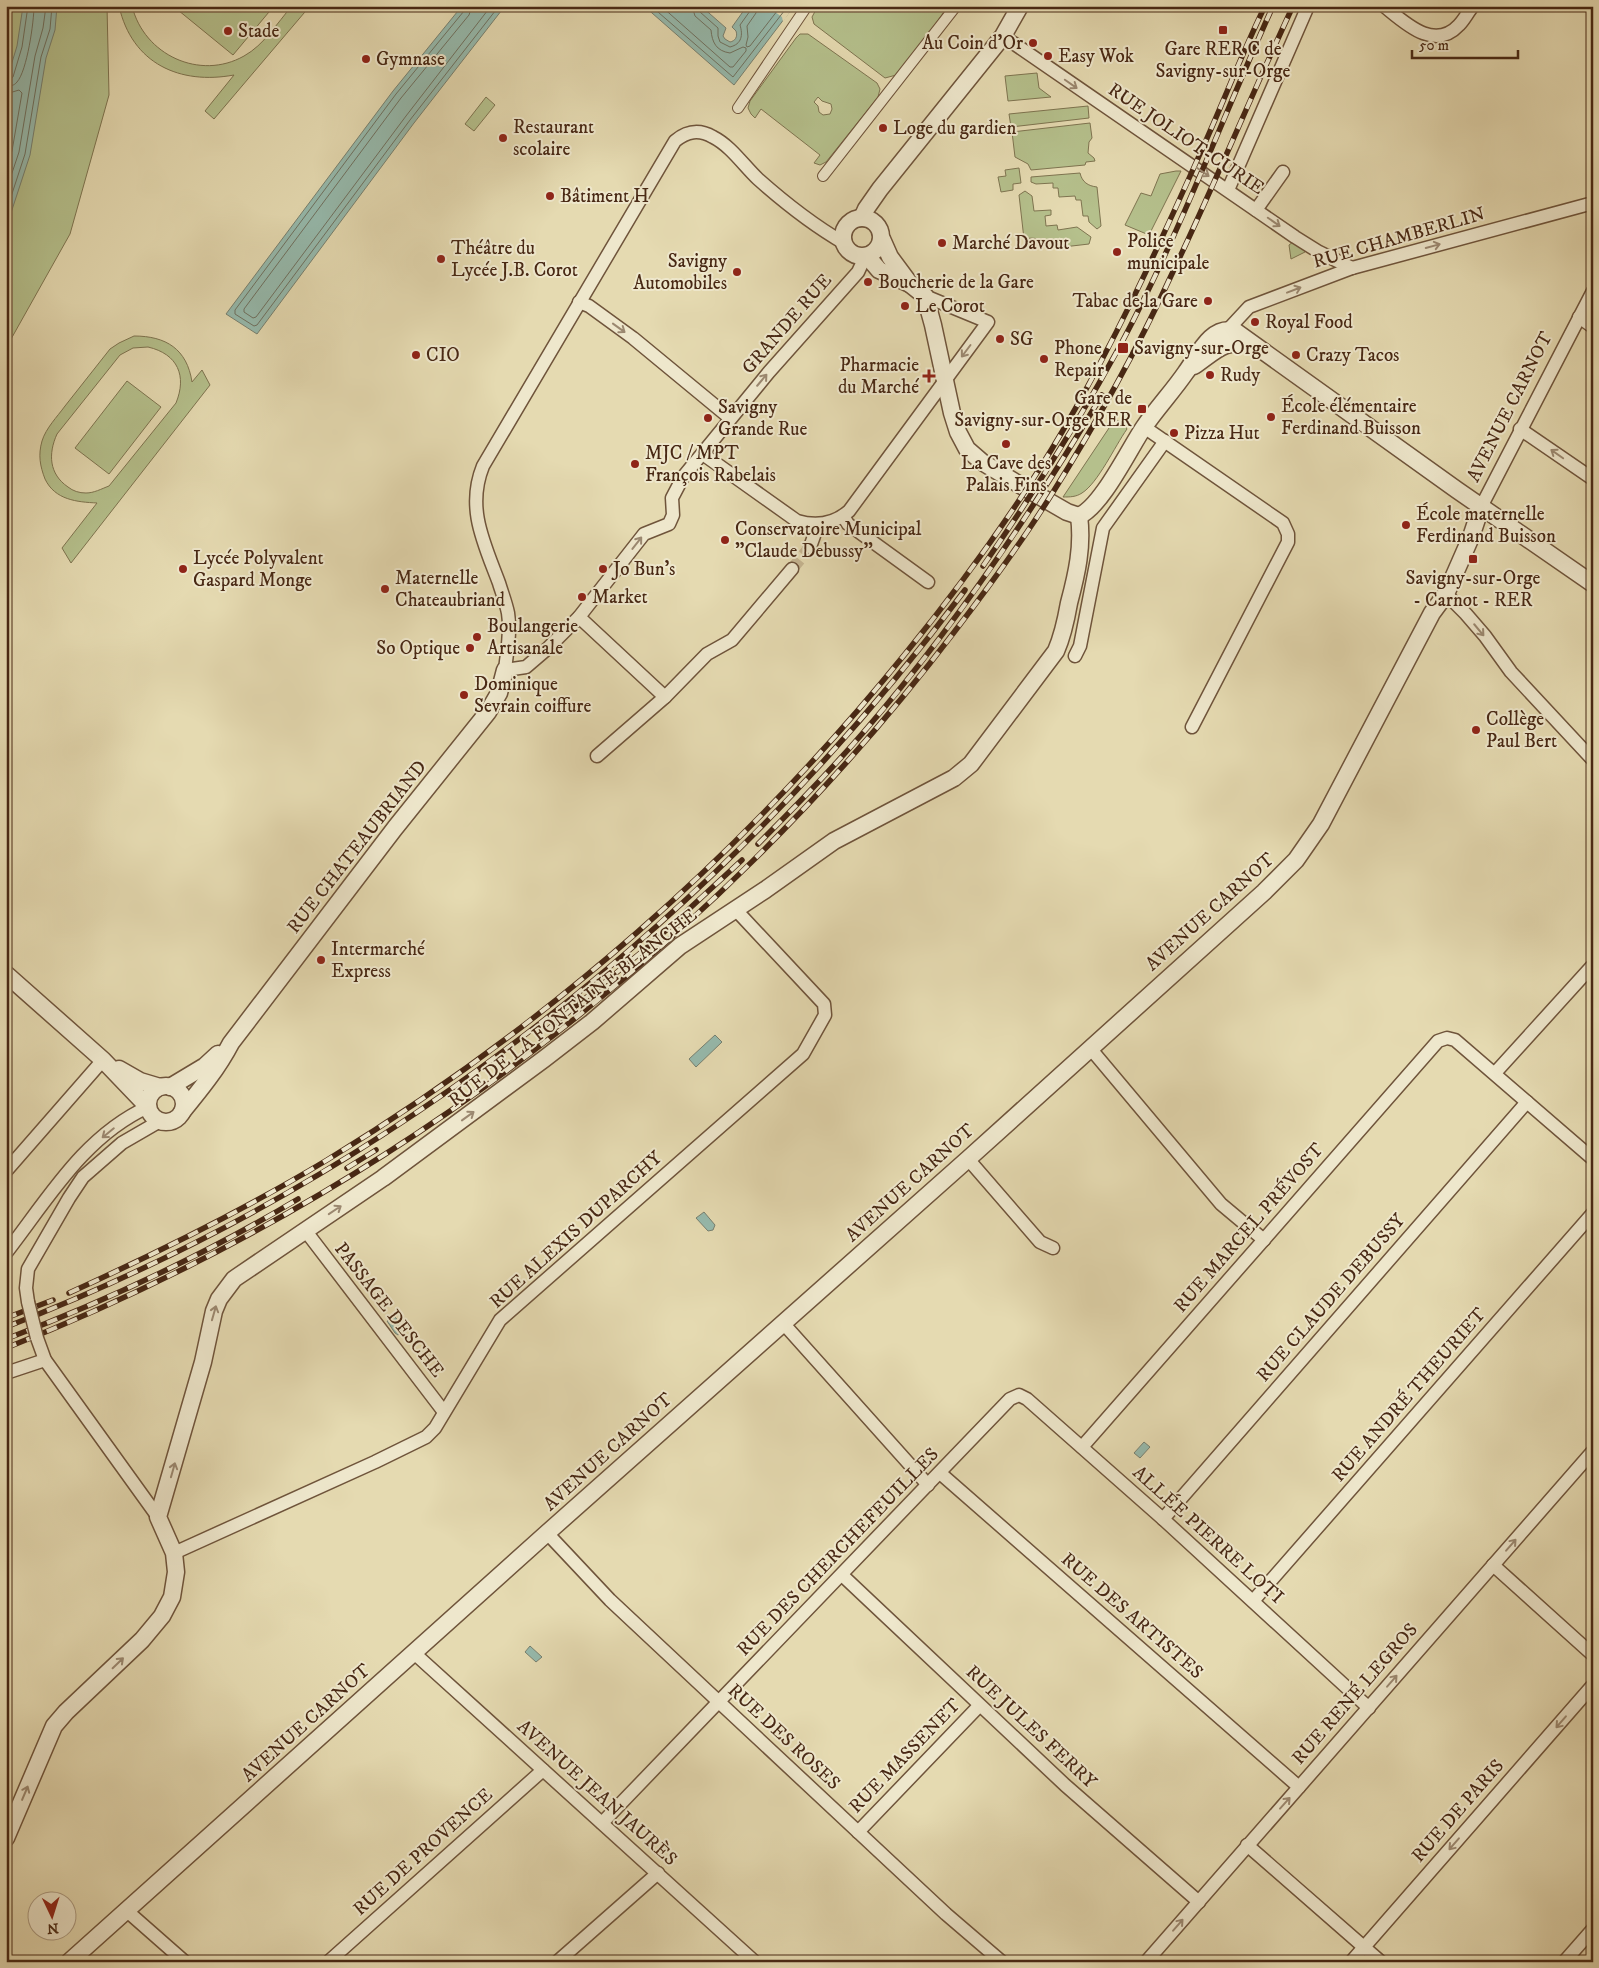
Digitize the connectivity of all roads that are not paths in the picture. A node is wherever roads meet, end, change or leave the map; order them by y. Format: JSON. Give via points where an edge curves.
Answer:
{"nodes":[{"id":1,"x":807,"y":6,"type":"edge"},
{"id":2,"x":956,"y":6,"type":"edge"},
{"id":3,"x":1020,"y":6,"type":"edge"},
{"id":4,"x":1308,"y":6,"type":"edge"},
{"id":5,"x":1384,"y":6,"type":"edge"},
{"id":6,"x":1473,"y":6,"type":"edge"},
{"id":7,"x":1002,"y":36,"type":"junction"},
{"id":8,"x":738,"y":108,"type":"dead end"},
{"id":9,"x":1283,"y":172,"type":"dead end"},
{"id":10,"x":823,"y":176,"type":"dead end"},
{"id":11,"x":1228,"y":190,"type":"junction"},
{"id":12,"x":1593,"y":203,"type":"edge"},
{"id":13,"x":1256,"y":210,"type":"junction"},
{"id":14,"x":862,"y":218,"type":"junction"},
{"id":15,"x":882,"y":239,"type":"junction"},
{"id":16,"x":844,"y":243,"type":"junction"},
{"id":17,"x":866,"y":256,"type":"junction"},
{"id":18,"x":1352,"y":268,"type":"junction"},
{"id":19,"x":910,"y":284,"type":"junction"},
{"id":20,"x":1593,"y":291,"type":"edge"},
{"id":21,"x":925,"y":296,"type":"junction"},
{"id":22,"x":579,"y":302,"type":"junction"},
{"id":23,"x":1579,"y":317,"type":"junction"},
{"id":24,"x":1593,"y":327,"type":"edge"},
{"id":25,"x":1227,"y":337,"type":"junction"},
{"id":26,"x":1188,"y":371,"type":"junction"},
{"id":27,"x":945,"y":380,"type":"junction"},
{"id":28,"x":730,"y":418,"type":"junction"},
{"id":29,"x":1144,"y":427,"type":"junction"},
{"id":30,"x":1520,"y":429,"type":"junction"},
{"id":31,"x":1165,"y":441,"type":"junction"},
{"id":32,"x":708,"y":457,"type":"dead end"},
{"id":33,"x":1593,"y":480,"type":"edge"},
{"id":34,"x":1481,"y":507,"type":"junction"},
{"id":35,"x":843,"y":516,"type":"junction"},
{"id":36,"x":1079,"y":516,"type":"junction"},
{"id":37,"x":814,"y":525,"type":"junction"},
{"id":38,"x":810,"y":546,"type":"tunnel mouth"},
{"id":39,"x":792,"y":569,"type":"tunnel mouth"},
{"id":40,"x":928,"y":582,"type":"dead end"},
{"id":41,"x":1593,"y":584,"type":"edge"},
{"id":42,"x":1446,"y":594,"type":"junction"},
{"id":43,"x":579,"y":617,"type":"junction"},
{"id":44,"x":1075,"y":656,"type":"dead end"},
{"id":45,"x":505,"y":670,"type":"junction"},
{"id":46,"x":665,"y":697,"type":"junction"},
{"id":47,"x":1192,"y":728,"type":"dead end"},
{"id":48,"x":597,"y":756,"type":"dead end"},
{"id":49,"x":1593,"y":760,"type":"edge"},
{"id":50,"x":736,"y":910,"type":"junction"},
{"id":51,"x":1593,"y":965,"type":"edge"},
{"id":52,"x":6,"y":974,"type":"edge"},
{"id":53,"x":231,"y":1043,"type":"junction"},
{"id":54,"x":1090,"y":1048,"type":"junction"},
{"id":55,"x":103,"y":1060,"type":"junction"},
{"id":56,"x":1495,"y":1073,"type":"junction"},
{"id":57,"x":165,"y":1087,"type":"junction"},
{"id":58,"x":1527,"y":1102,"type":"junction"},
{"id":59,"x":148,"y":1107,"type":"junction"},
{"id":60,"x":182,"y":1112,"type":"junction"},
{"id":61,"x":160,"y":1121,"type":"junction"},
{"id":62,"x":122,"y":1143,"type":"junction"},
{"id":63,"x":968,"y":1159,"type":"junction"},
{"id":64,"x":1593,"y":1159,"type":"edge"},
{"id":65,"x":6,"y":1171,"type":"edge"},
{"id":66,"x":1593,"y":1213,"type":"edge"},
{"id":67,"x":305,"y":1230,"type":"junction"},
{"id":68,"x":1264,"y":1240,"type":"junction"},
{"id":69,"x":1053,"y":1248,"type":"dead end"},
{"id":70,"x":6,"y":1253,"type":"edge"},
{"id":71,"x":782,"y":1323,"type":"junction"},
{"id":72,"x":45,"y":1360,"type":"junction"},
{"id":73,"x":6,"y":1372,"type":"edge"},
{"id":74,"x":1019,"y":1395,"type":"joint"},
{"id":75,"x":444,"y":1412,"type":"junction"},
{"id":76,"x":1082,"y":1447,"type":"junction"},
{"id":77,"x":1593,"y":1451,"type":"edge"},
{"id":78,"x":940,"y":1473,"type":"junction"},
{"id":79,"x":928,"y":1485,"type":"junction"},
{"id":80,"x":158,"y":1516,"type":"junction"},
{"id":81,"x":1163,"y":1519,"type":"junction"},
{"id":82,"x":547,"y":1533,"type":"junction"},
{"id":83,"x":174,"y":1553,"type":"junction"},
{"id":84,"x":1493,"y":1565,"type":"junction"},
{"id":85,"x":842,"y":1575,"type":"junction"},
{"id":86,"x":1254,"y":1601,"type":"junction"},
{"id":87,"x":414,"y":1653,"type":"junction"},
{"id":88,"x":1593,"y":1655,"type":"edge"},
{"id":89,"x":1593,"y":1685,"type":"edge"},
{"id":90,"x":719,"y":1702,"type":"junction"},
{"id":91,"x":979,"y":1706,"type":"junction"},
{"id":92,"x":1369,"y":1708,"type":"junction"},
{"id":93,"x":543,"y":1770,"type":"junction"},
{"id":94,"x":1299,"y":1787,"type":"junction"},
{"id":95,"x":602,"y":1823,"type":"junction"},
{"id":96,"x":858,"y":1832,"type":"junction"},
{"id":97,"x":6,"y":1838,"type":"edge"},
{"id":98,"x":1247,"y":1846,"type":"junction"},
{"id":99,"x":658,"y":1873,"type":"junction"},
{"id":100,"x":1199,"y":1902,"type":"junction"},
{"id":101,"x":127,"y":1911,"type":"junction"},
{"id":102,"x":1593,"y":1929,"type":"edge"},
{"id":103,"x":1364,"y":1947,"type":"junction"},
{"id":104,"x":69,"y":1962,"type":"edge"},
{"id":105,"x":185,"y":1962,"type":"edge"},
{"id":106,"x":328,"y":1962,"type":"edge"},
{"id":107,"x":557,"y":1962,"type":"edge"},
{"id":108,"x":755,"y":1962,"type":"edge"},
{"id":109,"x":1002,"y":1962,"type":"edge"},
{"id":110,"x":1146,"y":1962,"type":"edge"},
{"id":111,"x":1350,"y":1962,"type":"edge"},
{"id":112,"x":1381,"y":1962,"type":"edge"},
{"id":113,"x":1564,"y":1962,"type":"edge"}],
"edges":[{"from":1,"to":8,"type":"street"},
{"from":2,"to":10,"type":"street"},
{"from":3,"to":7,"type":"street"},
{"from":4,"to":11,"type":"street"},
{"from":5,"to":6,"type":"street","via":[[1420,33],[1437,36],[1453,30]]},
{"from":7,"to":11,"type":"street","name":"RUE JOLIOT-CURIE","one_way":true},
{"from":7,"to":14,"type":"street","via":[[880,189]]},
{"from":9,"to":13,"type":"street"},
{"from":11,"to":13,"type":"street","name":"RUE JOLIOT-CURIE"},
{"from":18,"to":12,"type":"street","name":"RUE CHAMBERLIN","one_way":true},
{"from":13,"to":18,"type":"street","name":"RUE JOLIOT-CURIE","one_way":true,"via":[[1319,252]]},
{"from":14,"to":15,"type":"street","via":[[879,226]]},
{"from":14,"to":16,"type":"street","via":[[846,226]]},
{"from":15,"to":17,"type":"street","via":[[877,250]]},
{"from":15,"to":19,"type":"street","via":[[890,257]]},
{"from":16,"to":17,"type":"street","via":[[852,253]]},
{"from":16,"to":22,"type":"street","via":[[804,217],[714,137],[700,132],[690,133],[680,137],[671,147]]},
{"from":17,"to":19,"type":"street","via":[[879,270]]},
{"from":28,"to":17,"type":"street","name":"GRANDE RUE","one_way":true,"via":[[858,272]]},
{"from":25,"to":18,"type":"street","name":"RUE CHAMBERLIN","one_way":true,"via":[[1249,307]]},
{"from":19,"to":21,"type":"street"},
{"from":20,"to":23,"type":"street","name":"AVENUE CARNOT"},
{"from":21,"to":27,"type":"street"},
{"from":21,"to":27,"type":"street","one_way":true,"via":[[988,322]]},
{"from":22,"to":28,"type":"street","one_way":true,"via":[[634,338]]},
{"from":22,"to":45,"type":"street","via":[[483,466],[477,485],[476,507],[480,528],[508,611]]},
{"from":23,"to":24,"type":"street"},
{"from":23,"to":30,"type":"street","name":"AVENUE CARNOT"},
{"from":25,"to":26,"type":"street"},
{"from":25,"to":26,"type":"street","via":[[1210,338]]},
{"from":25,"to":34,"type":"street","via":[[1235,331]]},
{"from":26,"to":29,"type":"street"},
{"from":27,"to":35,"type":"street","via":[[850,511]]},
{"from":27,"to":36,"type":"street","via":[[958,432],[967,449],[1015,482]]},
{"from":43,"to":28,"type":"street","name":"GRANDE RUE","one_way":true,"via":[[644,534],[669,524],[673,515],[672,498],[678,484]]},
{"from":29,"to":31,"type":"street"},
{"from":29,"to":36,"type":"street","via":[[1113,478],[1090,509]]},
{"from":33,"to":30,"type":"street","one_way":true},
{"from":30,"to":34,"type":"street","name":"AVENUE CARNOT"},
{"from":31,"to":44,"type":"street","via":[[1103,528],[1082,638]]},
{"from":31,"to":47,"type":"street","via":[[1283,523],[1288,534],[1288,542]]},
{"from":32,"to":37,"type":"street","via":[[797,521]]},
{"from":34,"to":41,"type":"street"},
{"from":34,"to":42,"type":"street","name":"AVENUE CARNOT"},
{"from":35,"to":37,"type":"street"},
{"from":35,"to":40,"type":"street","via":[[848,524]]},
{"from":36,"to":50,"type":"street","name":"RUE DE LA FONTAINE BLANCHE","via":[[1079,563],[1063,635],[1056,651],[978,756],[963,771],[934,789],[834,841]]},
{"from":37,"to":38,"type":"street"},
{"from":39,"to":46,"type":"street","via":[[732,640],[707,654]]},
{"from":42,"to":49,"type":"street","one_way":true,"via":[[1485,636],[1511,672]]},
{"from":42,"to":54,"type":"street","name":"AVENUE CARNOT","via":[[1432,613],[1320,824],[1296,860]]},
{"from":43,"to":45,"type":"street","name":"GRANDE RUE","via":[[526,667]]},
{"from":43,"to":46,"type":"street"},
{"from":45,"to":53,"type":"street","name":"RUE CHATEAUBRIAND","via":[[499,693],[488,712]]},
{"from":46,"to":48,"type":"street"},
{"from":67,"to":50,"type":"street","name":"RUE DE LA FONTAINE BLANCHE","one_way":true,"via":[[383,1178],[544,1059],[680,946]]},
{"from":50,"to":75,"type":"street","name":"RUE ALEXIS DUPARCHY","via":[[821,1000],[826,1010],[823,1020],[803,1054],[500,1320]]},
{"from":51,"to":56,"type":"street"},
{"from":52,"to":55,"type":"street"},
{"from":53,"to":57,"type":"street","name":"RUE CHATEAUBRIAND","via":[[205,1066]]},
{"from":53,"to":60,"type":"street","name":"RUE CHATEAUBRIAND","via":[[222,1060]]},
{"from":54,"to":63,"type":"street","name":"AVENUE CARNOT"},
{"from":54,"to":68,"type":"street","via":[[1221,1204]]},
{"from":55,"to":57,"type":"street","via":[[140,1081]]},
{"from":55,"to":59,"type":"street"},
{"from":55,"to":65,"type":"street"},
{"from":56,"to":58,"type":"street"},
{"from":56,"to":68,"type":"street","name":"RUE MARCEL PRÉVOST","via":[[1455,1040],[1438,1041]]},
{"from":57,"to":59,"type":"street","via":[[150,1096]]},
{"from":57,"to":60,"type":"street","via":[[175,1089],[182,1097]]},
{"from":58,"to":64,"type":"street"},
{"from":58,"to":81,"type":"street","name":"RUE CLAUDE DEBUSSY"},
{"from":59,"to":61,"type":"street"},
{"from":59,"to":62,"type":"street"},
{"from":59,"to":70,"type":"street","one_way":true,"via":[[122,1122],[84,1152],[40,1204]]},
{"from":60,"to":61,"type":"street","via":[[175,1119]]},
{"from":61,"to":62,"type":"street"},
{"from":62,"to":72,"type":"street","bridge":true,"via":[[83,1177],[28,1269],[28,1302]]},
{"from":63,"to":69,"type":"street","via":[[1040,1242]]},
{"from":63,"to":71,"type":"street","name":"AVENUE CARNOT"},
{"from":66,"to":86,"type":"street","name":"RUE ANDRÉ THEURIET"},
{"from":67,"to":75,"type":"street","name":"PASSAGE DESCHE"},
{"from":80,"to":67,"type":"street","name":"RUE DE LA FONTAINE BLANCHE","one_way":true,"via":[[219,1299],[245,1270]]},
{"from":68,"to":76,"type":"street","name":"RUE MARCEL PRÉVOST"},
{"from":71,"to":79,"type":"street"},
{"from":71,"to":82,"type":"street","name":"AVENUE CARNOT"},
{"from":72,"to":73,"type":"street"},
{"from":72,"to":80,"type":"street"},
{"from":74,"to":76,"type":"street","name":"ALLÉE PIERRE LOTI","via":[[1028,1399]]},
{"from":74,"to":78,"type":"street","name":"RUE DES CHERCHEFEUILLES","via":[[1010,1399]]},
{"from":75,"to":83,"type":"street","name":"RUE ALEXIS DUPARCHY","via":[[426,1437]]},
{"from":76,"to":81,"type":"street","name":"ALLÉE PIERRE LOTI"},
{"from":84,"to":77,"type":"street","name":"RUE RENÉ LEGROS","one_way":true},
{"from":78,"to":79,"type":"street","name":"RUE DES CHERCHEFEUILLES"},
{"from":78,"to":94,"type":"street","name":"RUE DES ARTISTES"},
{"from":79,"to":85,"type":"street","name":"RUE DES CHERCHEFEUILLES"},
{"from":80,"to":83,"type":"street"},
{"from":81,"to":86,"type":"street","name":"ALLÉE PIERRE LOTI"},
{"from":82,"to":87,"type":"street","name":"AVENUE CARNOT"},
{"from":82,"to":90,"type":"street","name":"RUE DES ROSES","via":[[610,1600]]},
{"from":97,"to":83,"type":"street","one_way":true,"via":[[54,1726],[142,1640],[162,1616],[172,1597],[176,1572]]},
{"from":84,"to":88,"type":"street"},
{"from":92,"to":84,"type":"street","name":"RUE RENÉ LEGROS","one_way":true},
{"from":85,"to":90,"type":"street","name":"RUE DES CHERCHEFEUILLES"},
{"from":85,"to":91,"type":"street","name":"RUE JULES FERRY"},
{"from":86,"to":92,"type":"street","name":"ALLÉE PIERRE LOTI"},
{"from":87,"to":93,"type":"street","name":"AVENUE JEAN JAURÈS"},
{"from":87,"to":101,"type":"street","name":"AVENUE CARNOT"},
{"from":89,"to":103,"type":"street","name":"RUE DE PARIS","one_way":true},
{"from":90,"to":95,"type":"street","name":"RUE DES CHERCHEFEUILLES"},
{"from":90,"to":96,"type":"street","name":"RUE DES ROSES"},
{"from":91,"to":96,"type":"street","name":"RUE MASSENET"},
{"from":91,"to":100,"type":"street","name":"RUE JULES FERRY"},
{"from":92,"to":94,"type":"street","name":"RUE RENÉ LEGROS"},
{"from":93,"to":95,"type":"street","name":"AVENUE JEAN JAURÈS"},
{"from":93,"to":106,"type":"street","name":"RUE DE PROVENCE"},
{"from":98,"to":94,"type":"street","name":"RUE RENÉ LEGROS","one_way":true},
{"from":95,"to":99,"type":"street","name":"AVENUE JEAN JAURÈS"},
{"from":96,"to":109,"type":"street","name":"RUE DES ROSES"},
{"from":98,"to":100,"type":"street","name":"RUE RENÉ LEGROS"},
{"from":98,"to":103,"type":"street"},
{"from":99,"to":107,"type":"street"},
{"from":99,"to":108,"type":"street","name":"AVENUE JEAN JAURÈS"},
{"from":110,"to":100,"type":"street","name":"RUE RENÉ LEGROS","one_way":true},
{"from":101,"to":104,"type":"street","name":"AVENUE CARNOT"},
{"from":101,"to":105,"type":"street"},
{"from":102,"to":113,"type":"street"},
{"from":103,"to":111,"type":"street","name":"RUE DE PARIS"},
{"from":103,"to":112,"type":"street"}]}
